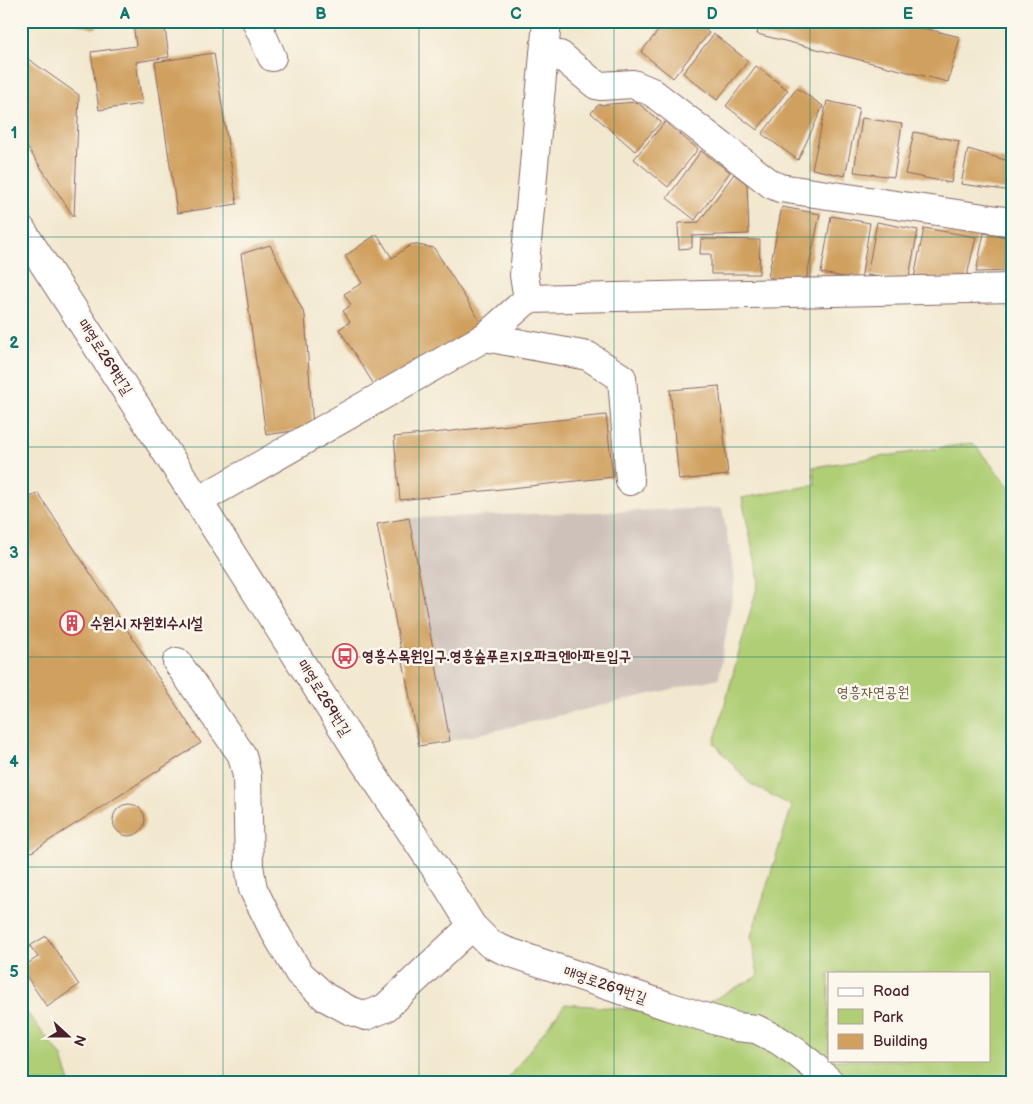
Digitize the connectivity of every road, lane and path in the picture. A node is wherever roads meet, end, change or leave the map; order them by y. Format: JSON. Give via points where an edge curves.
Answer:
{"nodes":[{"id":1,"x":256,"y":21,"type":"edge"},
{"id":2,"x":547,"y":21,"type":"edge"},
{"id":3,"x":544,"y":54,"type":"junction"},
{"id":4,"x":272,"y":57,"type":"dead end"},
{"id":5,"x":1012,"y":222,"type":"edge"},
{"id":6,"x":21,"y":229,"type":"edge"},
{"id":7,"x":1012,"y":288,"type":"edge"},
{"id":8,"x":528,"y":299,"type":"junction"},
{"id":9,"x":485,"y":337,"type":"junction"},
{"id":10,"x":630,"y":481,"type":"dead end"},
{"id":11,"x":198,"y":501,"type":"junction"},
{"id":12,"x":176,"y":662,"type":"dead end"},
{"id":13,"x":472,"y":926,"type":"junction"},
{"id":14,"x":737,"y":1027,"type":"junction"},
{"id":15,"x":814,"y":1083,"type":"edge"},
{"id":16,"x":831,"y":1083,"type":"edge"}],
"edges":[{"from":1,"to":4,"type":"street"},
{"from":2,"to":3,"type":"street"},
{"from":3,"to":5,"type":"street","via":[[560,55],[596,86],[633,84],[652,92],[780,188]]},
{"from":3,"to":8,"type":"street","via":[[524,275]]},
{"from":6,"to":11,"type":"street","name":"매영로269번길"},
{"from":7,"to":8,"type":"street"},
{"from":8,"to":9,"type":"street"},
{"from":9,"to":10,"type":"street","via":[[588,356],[622,378]]},
{"from":9,"to":11,"type":"street"},
{"from":11,"to":13,"type":"street","name":"매영로269번길"},
{"from":12,"to":13,"type":"street","via":[[242,755],[247,776],[249,866],[253,889],[299,972],[325,996],[366,1016],[385,1008]]},
{"from":13,"to":14,"type":"street","name":"매영로269번길","via":[[490,944],[506,951]]},
{"from":14,"to":15,"type":"street","via":[[780,1054]]},
{"from":14,"to":16,"type":"street","via":[[756,1029],[778,1040]]}]}
